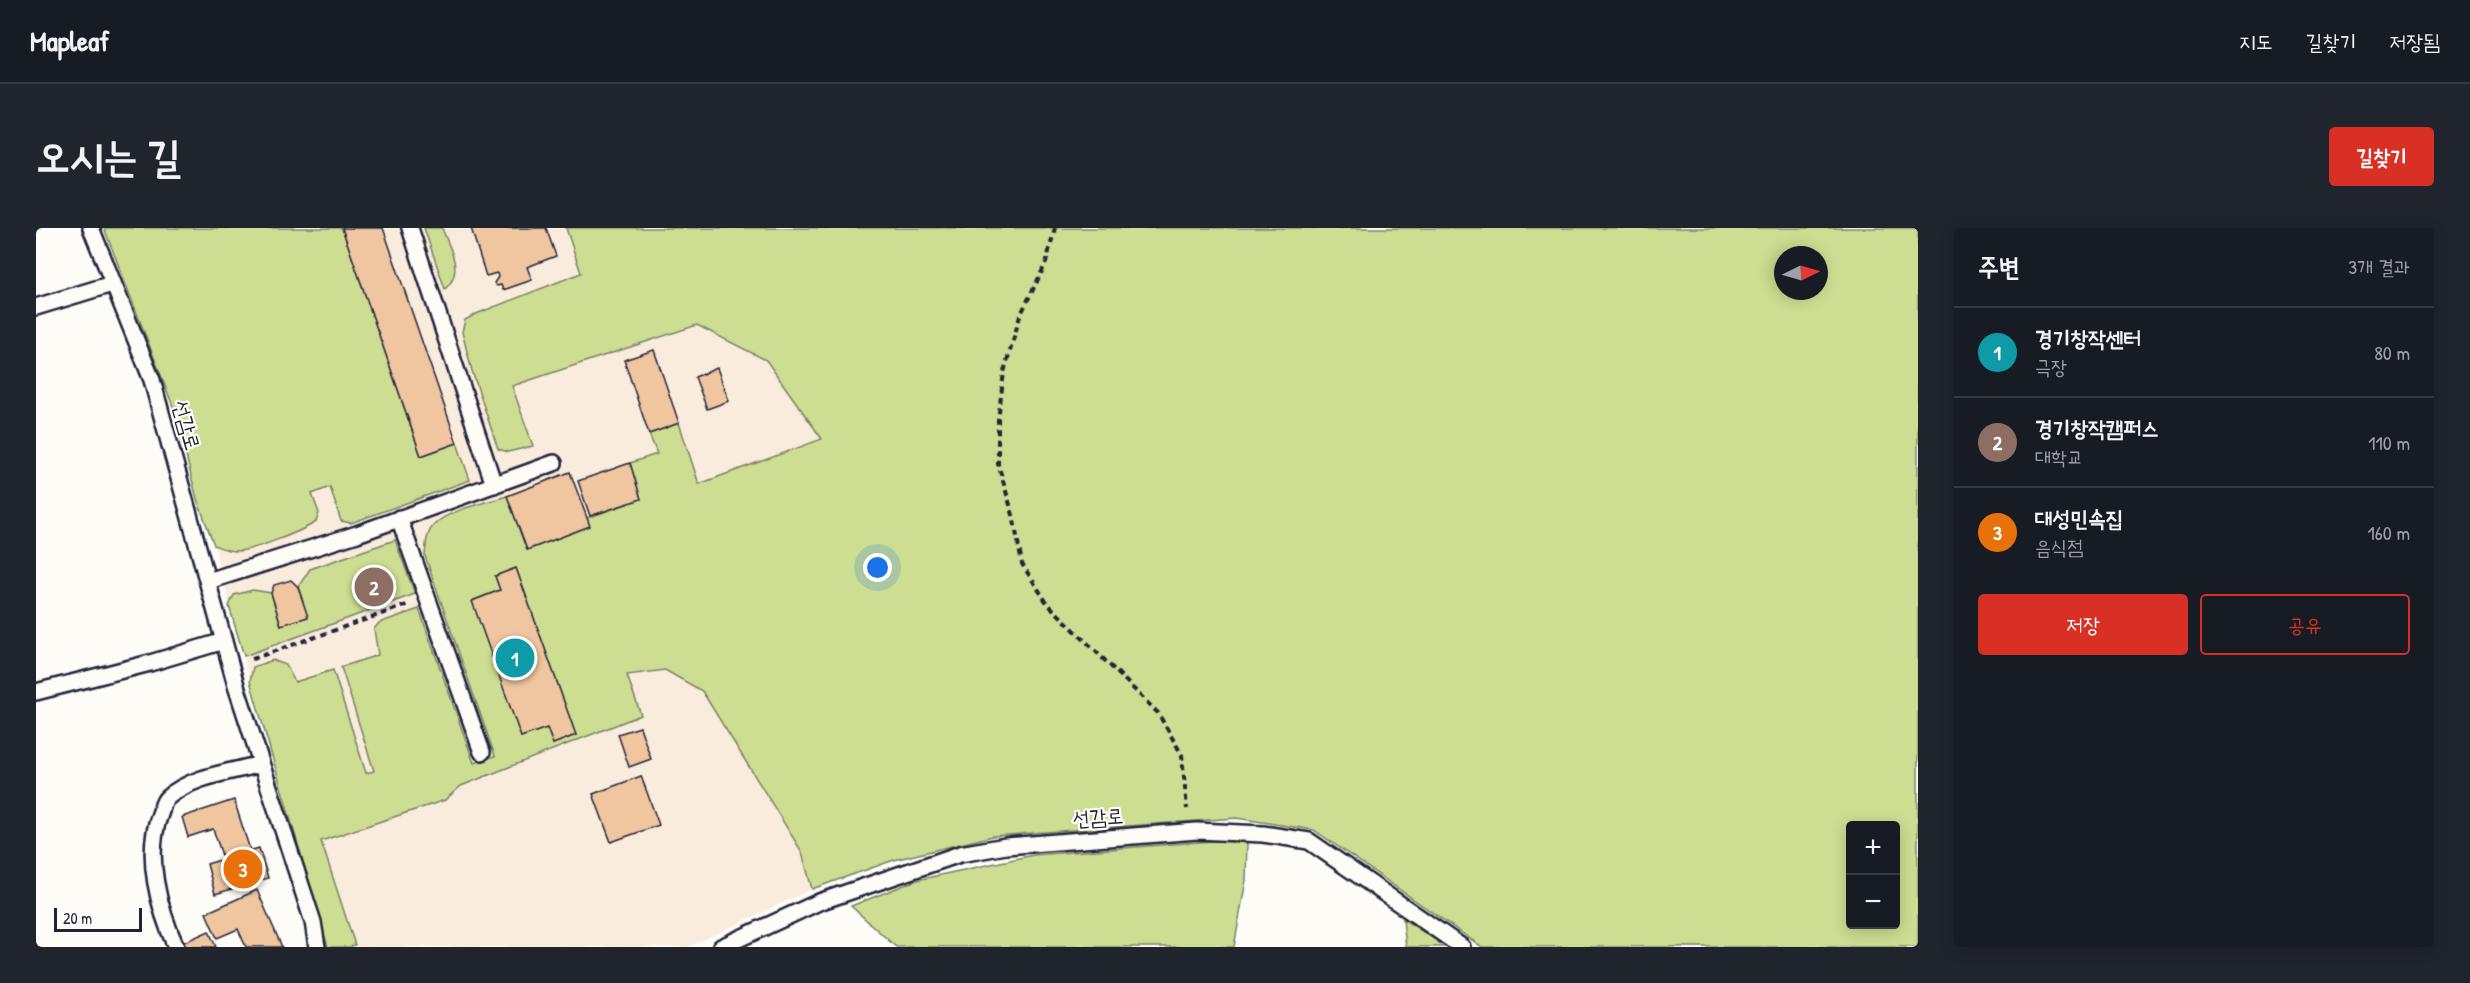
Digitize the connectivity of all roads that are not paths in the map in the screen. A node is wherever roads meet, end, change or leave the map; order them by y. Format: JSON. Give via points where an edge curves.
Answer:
{"nodes":[{"id":1,"x":91,"y":228,"type":"edge"},
{"id":2,"x":410,"y":228,"type":"edge"},
{"id":3,"x":112,"y":284,"type":"junction"},
{"id":4,"x":36,"y":307,"type":"edge"},
{"id":5,"x":554,"y":462,"type":"dead end"},
{"id":6,"x":494,"y":485,"type":"junction"},
{"id":7,"x":399,"y":518,"type":"junction"},
{"id":8,"x":208,"y":582,"type":"junction"},
{"id":9,"x":224,"y":641,"type":"junction"},
{"id":10,"x":36,"y":692,"type":"edge"},
{"id":11,"x":482,"y":752,"type":"dead end"},
{"id":12,"x":261,"y":764,"type":"junction"},
{"id":13,"x":177,"y":947,"type":"edge"},
{"id":14,"x":317,"y":947,"type":"edge"},
{"id":15,"x":721,"y":947,"type":"edge"},
{"id":16,"x":1462,"y":947,"type":"edge"}],
"edges":[{"from":1,"to":3,"type":"lane","name":"선감로"},
{"from":2,"to":6,"type":"lane"},
{"from":3,"to":4,"type":"lane"},
{"from":3,"to":8,"type":"lane","name":"선감로","via":[[153,381]]},
{"from":5,"to":6,"type":"lane"},
{"from":6,"to":7,"type":"lane"},
{"from":7,"to":8,"type":"lane"},
{"from":7,"to":11,"type":"lane"},
{"from":8,"to":9,"type":"lane","name":"선감로"},
{"from":9,"to":10,"type":"lane"},
{"from":9,"to":12,"type":"lane","name":"선감로"},
{"from":12,"to":13,"type":"lane","via":[[188,784],[165,799],[154,829],[154,868],[166,924]]},
{"from":12,"to":14,"type":"lane","name":"선감로","via":[[313,922]]},
{"from":15,"to":16,"type":"lane","name":"선감로","via":[[819,902],[960,854],[1006,846],[1197,831],[1309,841]]}]}
